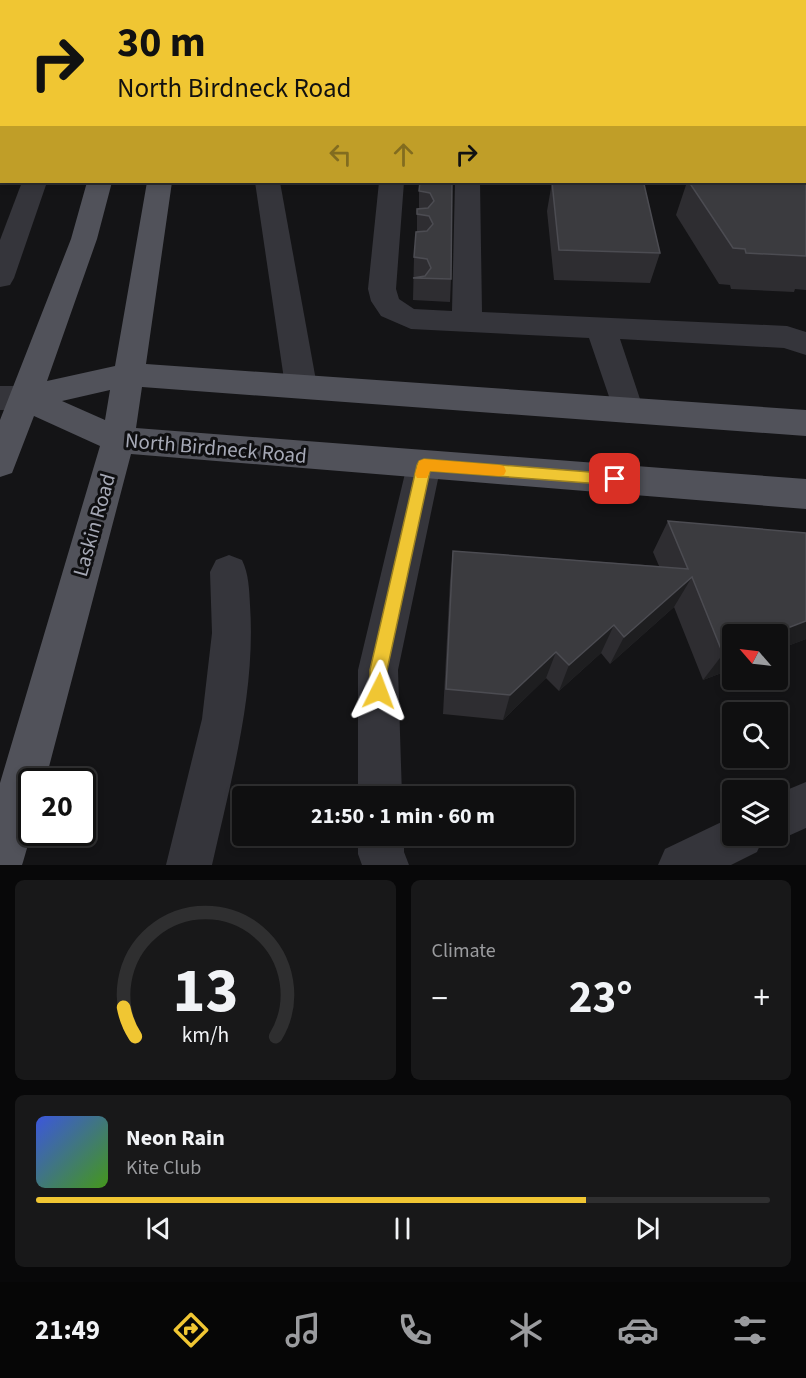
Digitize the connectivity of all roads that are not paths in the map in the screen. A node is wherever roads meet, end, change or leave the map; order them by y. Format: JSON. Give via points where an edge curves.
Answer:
{"nodes":[{"id":1,"x":34,"y":183,"type":"edge"},
{"id":2,"x":99,"y":183,"type":"edge"},
{"id":3,"x":160,"y":183,"type":"edge"},
{"id":4,"x":267,"y":183,"type":"edge"},
{"id":5,"x":8,"y":237,"type":"edge"},
{"id":6,"x":397,"y":238,"type":"edge"},
{"id":7,"x":460,"y":239,"type":"edge"},
{"id":8,"x":0,"y":278,"type":"edge"},
{"id":9,"x":467,"y":321,"type":"junction"},
{"id":10,"x":601,"y":328,"type":"junction"},
{"id":11,"x":806,"y":344,"type":"edge"},
{"id":12,"x":129,"y":374,"type":"junction"},
{"id":13,"x":301,"y":386,"type":"junction"},
{"id":14,"x":12,"y":398,"type":"edge"},
{"id":15,"x":628,"y":411,"type":"junction"},
{"id":16,"x":806,"y":423,"type":"edge"},
{"id":17,"x":118,"y":441,"type":"junction"},
{"id":18,"x":0,"y":463,"type":"edge"},
{"id":19,"x":424,"y":465,"type":"junction"},
{"id":20,"x":806,"y":494,"type":"edge"},
{"id":21,"x":229,"y":572,"type":"dead end"},
{"id":22,"x":380,"y":786,"type":"edge"},
{"id":23,"x":806,"y":804,"type":"edge"},
{"id":24,"x":788,"y":813,"type":"edge"},
{"id":25,"x":722,"y":845,"type":"edge"},
{"id":26,"x":381,"y":846,"type":"edge"},
{"id":27,"x":0,"y":862,"type":"edge"},
{"id":28,"x":684,"y":864,"type":"edge"},
{"id":29,"x":189,"y":865,"type":"edge"},
{"id":30,"x":386,"y":865,"type":"edge"}],
"edges":[{"from":1,"to":5,"type":"street"},
{"from":2,"to":14,"type":"main road","via":[[84,239]]},
{"from":3,"to":12,"type":"main road","name":"Laskin Road"},
{"from":4,"to":13,"type":"street"},
{"from":5,"to":8,"type":"street"},
{"from":6,"to":9,"type":"street","via":[[385,303],[397,314],[411,319]]},
{"from":7,"to":9,"type":"street"},
{"from":9,"to":10,"type":"street"},
{"from":10,"to":11,"type":"street","via":[[787,337]]},
{"from":10,"to":15,"type":"street"},
{"from":12,"to":13,"type":"main road"},
{"from":12,"to":14,"type":"main road"},
{"from":12,"to":17,"type":"main road","name":"Laskin Road"},
{"from":13,"to":15,"type":"main road"},
{"from":14,"to":17,"type":"main road","name":"North Birdneck Road"},
{"from":14,"to":18,"type":"main road"},
{"from":15,"to":16,"type":"main road"},
{"from":17,"to":19,"type":"main road","name":"North Birdneck Road"},
{"from":17,"to":27,"type":"main road","name":"Laskin Road"},
{"from":19,"to":20,"type":"main road","name":"North Birdneck Road"},
{"from":19,"to":22,"type":"street","via":[[378,670]]},
{"from":21,"to":29,"type":"street","via":[[232,633],[223,718]]},
{"from":23,"to":24,"type":"street"},
{"from":25,"to":28,"type":"street"},
{"from":26,"to":30,"type":"street"}]}
